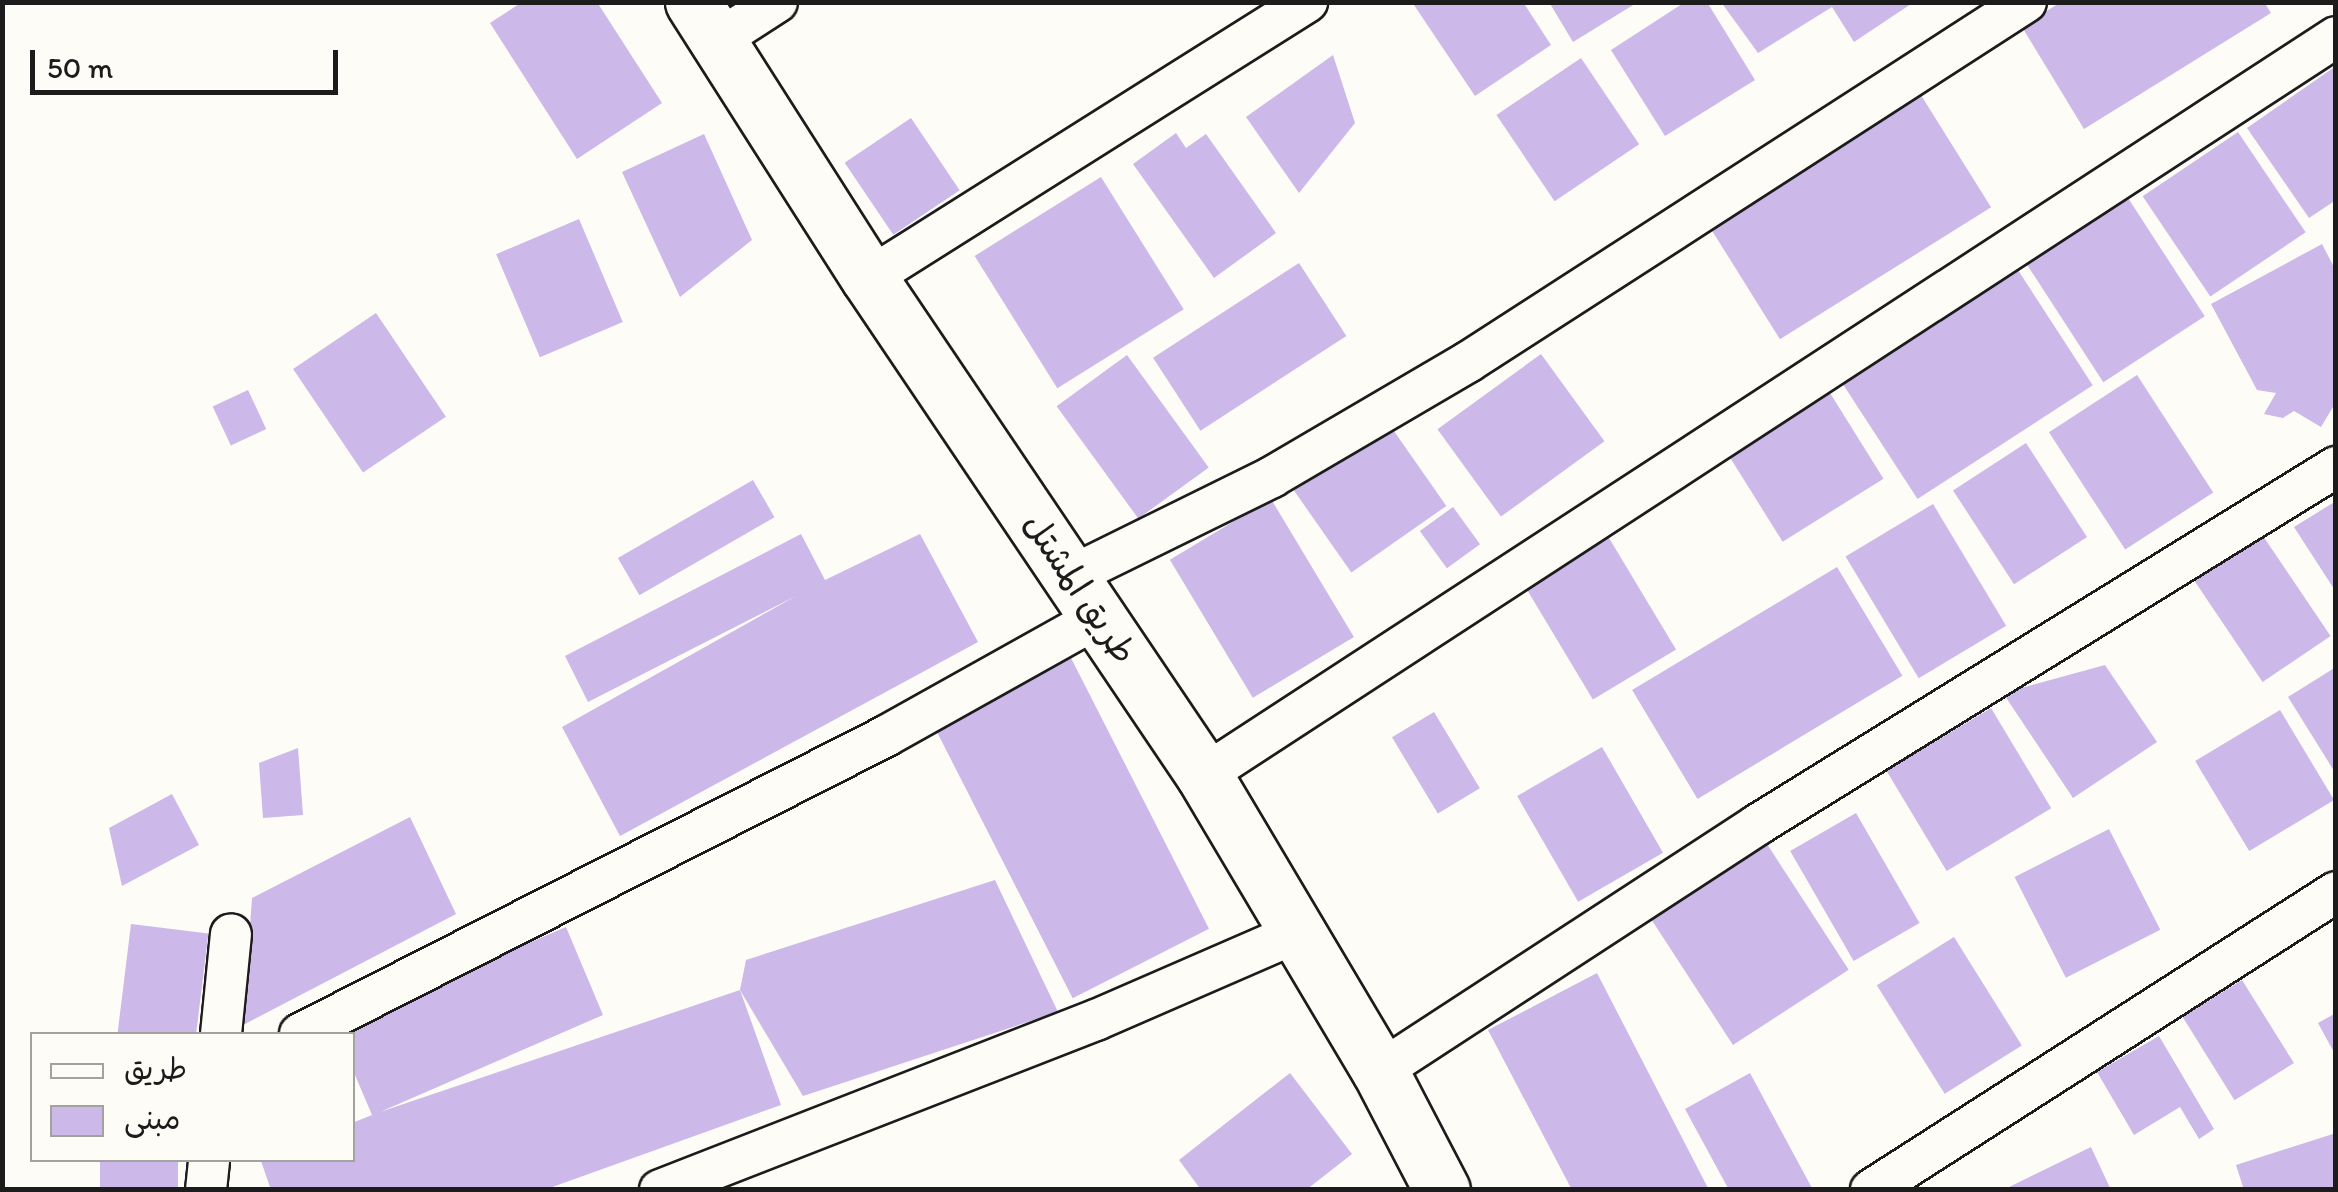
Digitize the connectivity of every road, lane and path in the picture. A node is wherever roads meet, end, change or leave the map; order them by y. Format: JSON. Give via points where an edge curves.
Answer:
{"nodes":[{"id":1,"x":777,"y":2,"type":"edge"},
{"id":2,"x":1307,"y":2,"type":"edge"},
{"id":3,"x":2026,"y":2,"type":"edge"},
{"id":4,"x":706,"y":21,"type":"edge"},
{"id":5,"x":2336,"y":37,"type":"edge"},
{"id":6,"x":869,"y":278,"type":"junction"},
{"id":7,"x":2336,"y":467,"type":"edge"},
{"id":8,"x":1086,"y":596,"type":"junction"},
{"id":9,"x":1204,"y":776,"type":"junction"},
{"id":10,"x":2336,"y":892,"type":"edge"},
{"id":11,"x":1298,"y":932,"type":"junction"},
{"id":12,"x":230,"y":934,"type":"dead end"},
{"id":13,"x":221,"y":1032,"type":"edge"},
{"id":14,"x":304,"y":1032,"type":"edge"},
{"id":15,"x":1380,"y":1071,"type":"junction"},
{"id":16,"x":209,"y":1162,"type":"edge"},
{"id":17,"x":206,"y":1190,"type":"edge"},
{"id":18,"x":660,"y":1190,"type":"edge"},
{"id":19,"x":1442,"y":1190,"type":"edge"},
{"id":20,"x":1872,"y":1190,"type":"edge"}],
"edges":[{"from":1,"to":4,"type":"street"},
{"from":2,"to":6,"type":"street"},
{"from":3,"to":8,"type":"street","via":[[1468,362],[1272,476]]},
{"from":4,"to":6,"type":"main road","name":"طريق المشتل"},
{"from":5,"to":9,"type":"street"},
{"from":6,"to":8,"type":"main road","name":"طريق المشتل"},
{"from":7,"to":15,"type":"street","via":[[1757,824]]},
{"from":8,"to":9,"type":"main road","name":"طريق المشتل"},
{"from":8,"to":14,"type":"street","via":[[886,736]]},
{"from":9,"to":11,"type":"main road","name":"طريق المشتل"},
{"from":10,"to":20,"type":"street"},
{"from":11,"to":15,"type":"main road","name":"طريق المشتل"},
{"from":11,"to":18,"type":"street","via":[[1096,1020]]},
{"from":12,"to":13,"type":"street"},
{"from":15,"to":19,"type":"main road","name":"طريق المشتل"},
{"from":16,"to":17,"type":"street"}]}
